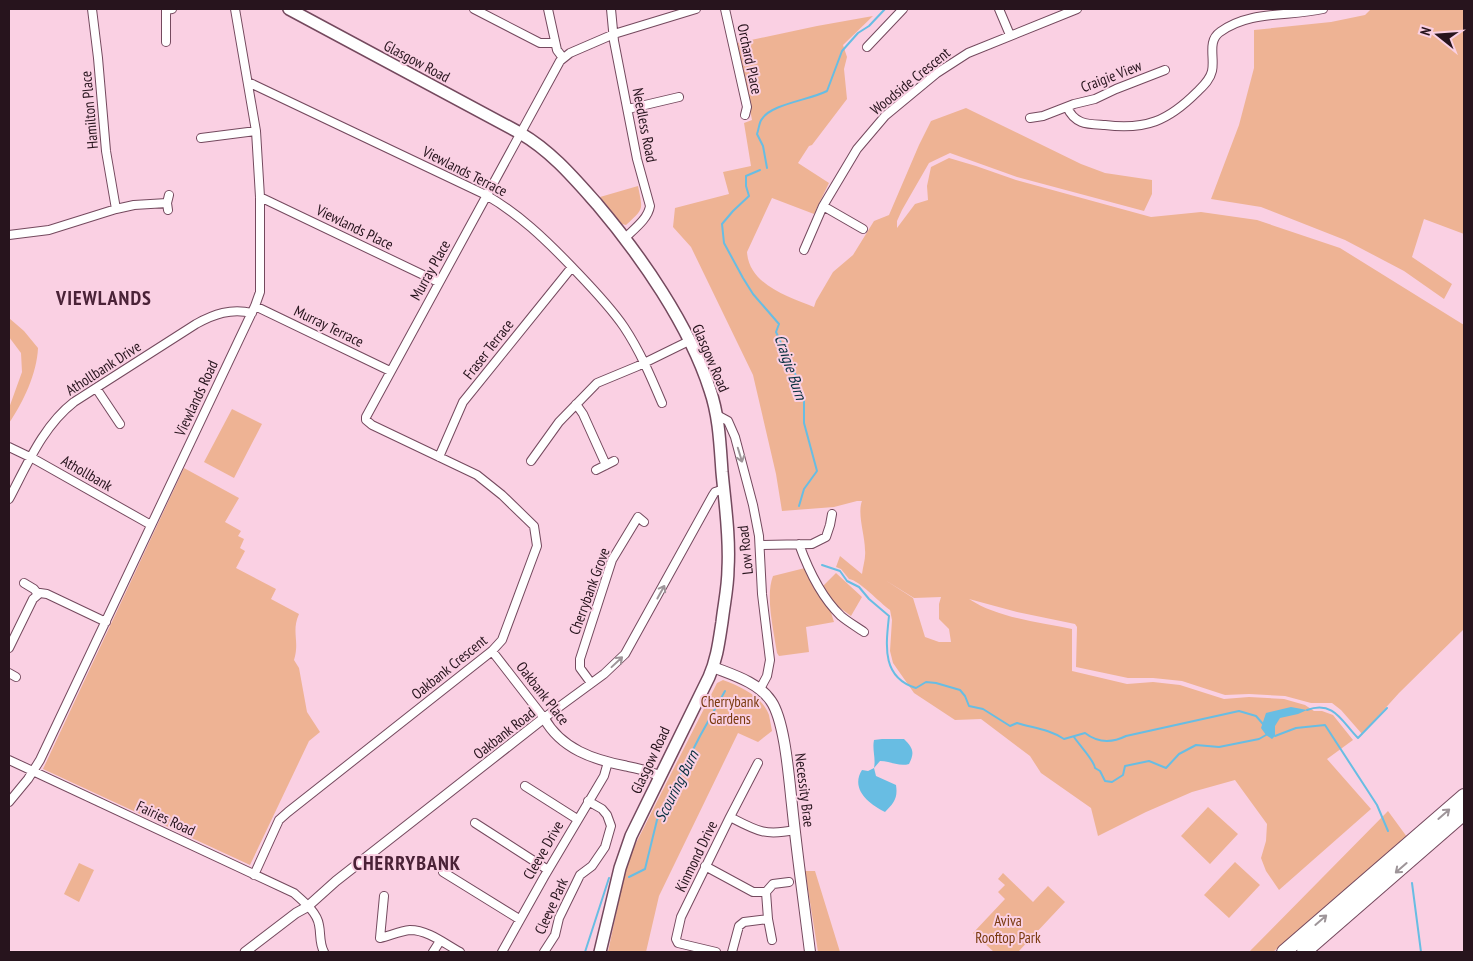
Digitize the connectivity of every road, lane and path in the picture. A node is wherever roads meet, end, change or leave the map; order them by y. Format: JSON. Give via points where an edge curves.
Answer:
{"nodes":[{"id":1,"x":92,"y":9,"type":"edge"},
{"id":2,"x":172,"y":9,"type":"edge"},
{"id":3,"x":235,"y":9,"type":"edge"},
{"id":4,"x":290,"y":9,"type":"edge"},
{"id":5,"x":474,"y":9,"type":"edge"},
{"id":6,"x":548,"y":9,"type":"edge"},
{"id":7,"x":611,"y":9,"type":"edge"},
{"id":8,"x":696,"y":9,"type":"edge"},
{"id":9,"x":725,"y":9,"type":"edge"},
{"id":10,"x":903,"y":9,"type":"edge"},
{"id":11,"x":999,"y":9,"type":"edge"},
{"id":12,"x":1077,"y":9,"type":"edge"},
{"id":13,"x":1322,"y":9,"type":"edge"},
{"id":14,"x":614,"y":34,"type":"junction"},
{"id":15,"x":1010,"y":35,"type":"junction"},
{"id":16,"x":166,"y":42,"type":"dead end"},
{"id":17,"x":554,"y":43,"type":"junction"},
{"id":18,"x":867,"y":47,"type":"dead end"},
{"id":19,"x":563,"y":58,"type":"junction"},
{"id":20,"x":1165,"y":70,"type":"dead end"},
{"id":21,"x":248,"y":82,"type":"junction"},
{"id":22,"x":679,"y":97,"type":"dead end"},
{"id":23,"x":1067,"y":107,"type":"junction"},
{"id":24,"x":628,"y":109,"type":"junction"},
{"id":25,"x":745,"y":115,"type":"dead end"},
{"id":26,"x":1030,"y":118,"type":"dead end"},
{"id":27,"x":256,"y":131,"type":"junction"},
{"id":28,"x":520,"y":133,"type":"junction"},
{"id":29,"x":201,"y":138,"type":"dead end"},
{"id":30,"x":486,"y":195,"type":"junction"},
{"id":31,"x":260,"y":198,"type":"junction"},
{"id":32,"x":168,"y":203,"type":"dead end"},
{"id":33,"x":823,"y":206,"type":"junction"},
{"id":34,"x":116,"y":209,"type":"junction"},
{"id":35,"x":863,"y":229,"type":"dead end"},
{"id":36,"x":9,"y":235,"type":"edge"},
{"id":37,"x":625,"y":238,"type":"junction"},
{"id":38,"x":804,"y":250,"type":"dead end"},
{"id":39,"x":572,"y":267,"type":"junction"},
{"id":40,"x":438,"y":282,"type":"junction"},
{"id":41,"x":253,"y":309,"type":"junction"},
{"id":42,"x":689,"y":341,"type":"junction"},
{"id":43,"x":644,"y":363,"type":"junction"},
{"id":44,"x":390,"y":371,"type":"junction"},
{"id":45,"x":96,"y":388,"type":"junction"},
{"id":46,"x":662,"y":403,"type":"dead end"},
{"id":47,"x":576,"y":404,"type":"junction"},
{"id":48,"x":717,"y":415,"type":"junction"},
{"id":49,"x":366,"y":420,"type":"joint"},
{"id":50,"x":120,"y":424,"type":"dead end"},
{"id":51,"x":9,"y":447,"type":"edge"},
{"id":52,"x":439,"y":457,"type":"junction"},
{"id":53,"x":31,"y":458,"type":"junction"},
{"id":54,"x":614,"y":461,"type":"dead end"},
{"id":55,"x":531,"y":462,"type":"dead end"},
{"id":56,"x":606,"y":465,"type":"junction"},
{"id":57,"x":596,"y":470,"type":"dead end"},
{"id":58,"x":724,"y":489,"type":"junction"},
{"id":59,"x":9,"y":498,"type":"edge"},
{"id":60,"x":832,"y":514,"type":"dead end"},
{"id":61,"x":644,"y":522,"type":"dead end"},
{"id":62,"x":151,"y":525,"type":"junction"},
{"id":63,"x":760,"y":544,"type":"junction"},
{"id":64,"x":800,"y":544,"type":"junction"},
{"id":65,"x":24,"y":584,"type":"dead end"},
{"id":66,"x":38,"y":594,"type":"junction"},
{"id":67,"x":106,"y":622,"type":"junction"},
{"id":68,"x":864,"y":632,"type":"dead end"},
{"id":69,"x":9,"y":648,"type":"edge"},
{"id":70,"x":492,"y":651,"type":"junction"},
{"id":71,"x":713,"y":667,"type":"junction"},
{"id":72,"x":591,"y":683,"type":"junction"},
{"id":73,"x":760,"y":689,"type":"junction"},
{"id":74,"x":544,"y":718,"type":"junction"},
{"id":75,"x":9,"y":760,"type":"edge"},
{"id":76,"x":608,"y":762,"type":"junction"},
{"id":77,"x":758,"y":762,"type":"dead end"},
{"id":78,"x":32,"y":772,"type":"junction"},
{"id":79,"x":659,"y":776,"type":"junction"},
{"id":80,"x":525,"y":786,"type":"dead end"},
{"id":81,"x":1464,"y":796,"type":"edge"},
{"id":82,"x":588,"y":800,"type":"junction"},
{"id":83,"x":9,"y":802,"type":"edge"},
{"id":84,"x":1464,"y":813,"type":"edge"},
{"id":85,"x":730,"y":818,"type":"junction"},
{"id":86,"x":577,"y":819,"type":"junction"},
{"id":87,"x":475,"y":823,"type":"dead end"},
{"id":88,"x":794,"y":830,"type":"junction"},
{"id":89,"x":705,"y":866,"type":"junction"},
{"id":90,"x":548,"y":870,"type":"junction"},
{"id":91,"x":443,"y":872,"type":"dead end"},
{"id":92,"x":254,"y":875,"type":"junction"},
{"id":93,"x":789,"y":882,"type":"dead end"},
{"id":94,"x":766,"y":892,"type":"junction"},
{"id":95,"x":384,"y":896,"type":"dead end"},
{"id":96,"x":307,"y":907,"type":"junction"},
{"id":97,"x":520,"y":919,"type":"junction"},
{"id":98,"x":768,"y":919,"type":"junction"},
{"id":99,"x":772,"y":940,"type":"dead end"},
{"id":100,"x":440,"y":941,"type":"junction"},
{"id":101,"x":245,"y":952,"type":"edge"},
{"id":102,"x":324,"y":952,"type":"edge"},
{"id":103,"x":433,"y":952,"type":"edge"},
{"id":104,"x":460,"y":952,"type":"edge"},
{"id":105,"x":502,"y":952,"type":"edge"},
{"id":106,"x":544,"y":952,"type":"edge"},
{"id":107,"x":600,"y":952,"type":"edge"},
{"id":108,"x":716,"y":952,"type":"edge"},
{"id":109,"x":732,"y":952,"type":"edge"},
{"id":110,"x":810,"y":952,"type":"edge"},
{"id":111,"x":1284,"y":952,"type":"edge"},
{"id":112,"x":1304,"y":952,"type":"edge"}],
"edges":[{"from":1,"to":34,"type":"street","name":"Hamilton Place","via":[[106,151]]},
{"from":2,"to":16,"type":"street","via":[[166,10]]},
{"from":3,"to":21,"type":"street","name":"Viewlands Road"},
{"from":4,"to":28,"type":"main road","name":"Glasgow Road"},
{"from":5,"to":17,"type":"street","via":[[540,43]]},
{"from":6,"to":17,"type":"street"},
{"from":7,"to":14,"type":"street","name":"Needless Road"},
{"from":8,"to":14,"type":"street"},
{"from":9,"to":25,"type":"street","name":"Orchard Place","via":[[747,107]]},
{"from":10,"to":18,"type":"street"},
{"from":11,"to":15,"type":"street"},
{"from":12,"to":15,"type":"street","name":"Woodside Crescent"},
{"from":13,"to":23,"type":"street","name":"Craigie View","via":[[1256,17],[1234,23],[1218,33],[1213,43],[1213,70],[1208,81],[1177,110],[1154,123],[1122,127],[1079,122],[1072,118]]},
{"from":14,"to":19,"type":"street"},
{"from":14,"to":24,"type":"street","name":"Needless Road"},
{"from":15,"to":33,"type":"street","name":"Woodside Crescent","via":[[968,53],[885,116],[857,149]]},
{"from":17,"to":19,"type":"street"},
{"from":19,"to":28,"type":"street","name":"Murray Place"},
{"from":20,"to":23,"type":"street","name":"Craigie View"},
{"from":21,"to":27,"type":"street","name":"Viewlands Road"},
{"from":21,"to":30,"type":"street","name":"Viewlands Terrace"},
{"from":22,"to":24,"type":"street"},
{"from":23,"to":26,"type":"street","name":"Craigie View"},
{"from":24,"to":37,"type":"street","name":"Needless Road","via":[[640,175],[650,206],[644,219]]},
{"from":27,"to":29,"type":"street"},
{"from":27,"to":31,"type":"street","name":"Viewlands Road"},
{"from":28,"to":30,"type":"street","name":"Murray Place"},
{"from":28,"to":37,"type":"main road","name":"Glasgow Road","via":[[559,162]]},
{"from":30,"to":39,"type":"street","name":"Viewlands Terrace","via":[[537,231]]},
{"from":30,"to":40,"type":"street","name":"Murray Place"},
{"from":31,"to":40,"type":"street","name":"Viewlands Place"},
{"from":31,"to":41,"type":"street","name":"Viewlands Road","via":[[260,292]]},
{"from":32,"to":34,"type":"street"},
{"from":33,"to":35,"type":"street"},
{"from":33,"to":38,"type":"street","name":"Woodside Crescent"},
{"from":34,"to":36,"type":"street","via":[[49,230]]},
{"from":37,"to":42,"type":"main road","name":"Glasgow Road"},
{"from":39,"to":43,"type":"street","name":"Viewlands Terrace","via":[[598,293],[624,327]]},
{"from":39,"to":52,"type":"street","name":"Fraser Terrace","via":[[463,402]]},
{"from":40,"to":44,"type":"street","name":"Murray Place"},
{"from":41,"to":44,"type":"street","name":"Murray Terrace"},
{"from":41,"to":45,"type":"street","name":"Athollbank Drive","via":[[210,316]]},
{"from":41,"to":62,"type":"street","name":"Viewlands Road"},
{"from":42,"to":43,"type":"street"},
{"from":42,"to":48,"type":"main road","name":"Glasgow Road","via":[[708,384]]},
{"from":43,"to":46,"type":"street","name":"Viewlands Terrace"},
{"from":43,"to":47,"type":"street","via":[[597,383]]},
{"from":44,"to":49,"type":"street","name":"Murray Place"},
{"from":45,"to":50,"type":"street"},
{"from":45,"to":53,"type":"street","name":"Athollbank Drive","via":[[59,416]]},
{"from":47,"to":55,"type":"street","via":[[558,422]]},
{"from":47,"to":56,"type":"street"},
{"from":48,"to":58,"type":"main road","name":"Glasgow Road"},
{"from":48,"to":63,"type":"street","name":"Low Road","one_way":true,"via":[[728,421],[735,437]]},
{"from":49,"to":52,"type":"street","name":"Oakbank Crescent"},
{"from":51,"to":53,"type":"street","name":"Athollbank"},
{"from":52,"to":70,"type":"street","name":"Oakbank Crescent","via":[[487,482],[534,526],[537,546],[505,633]]},
{"from":53,"to":59,"type":"street","name":"Athollbank Drive"},
{"from":53,"to":62,"type":"street","name":"Athollbank"},
{"from":54,"to":56,"type":"street"},
{"from":56,"to":57,"type":"street"},
{"from":58,"to":71,"type":"main road","name":"Glasgow Road","via":[[728,571]]},
{"from":72,"to":58,"type":"street","name":"Oakbank Road","one_way":true,"via":[[625,654],[713,495]]},
{"from":60,"to":64,"type":"street","via":[[826,537],[812,544]]},
{"from":61,"to":72,"type":"street","name":"Cherrybank Grove","via":[[638,517],[612,560],[580,659],[580,668]]},
{"from":62,"to":67,"type":"street","name":"Viewlands Road"},
{"from":63,"to":64,"type":"street"},
{"from":63,"to":73,"type":"street","name":"Low Road","via":[[770,660]]},
{"from":64,"to":68,"type":"street","via":[[827,598],[841,615]]},
{"from":65,"to":66,"type":"street"},
{"from":66,"to":67,"type":"street","via":[[45,594]]},
{"from":66,"to":69,"type":"street"},
{"from":67,"to":78,"type":"street","name":"Viewlands Road"},
{"from":70,"to":74,"type":"street","name":"Oakbank Place"},
{"from":70,"to":92,"type":"street","name":"Oakbank Crescent","via":[[279,820]]},
{"from":71,"to":73,"type":"main road","name":"Necessity Brae"},
{"from":71,"to":79,"type":"main road","name":"Glasgow Road"},
{"from":72,"to":74,"type":"street","name":"Oakbank Road"},
{"from":73,"to":88,"type":"main road","name":"Necessity Brae","via":[[778,712]]},
{"from":74,"to":76,"type":"street","name":"Oakbank Place","via":[[556,734],[575,750]]},
{"from":74,"to":96,"type":"street","name":"Oakbank Road"},
{"from":75,"to":78,"type":"street","name":"Fairies Road"},
{"from":76,"to":79,"type":"street","name":"Oakbank Place"},
{"from":76,"to":82,"type":"street","name":"Cleeve Drive","via":[[604,776]]},
{"from":77,"to":85,"type":"street"},
{"from":78,"to":83,"type":"street","name":"Viewlands Road"},
{"from":78,"to":92,"type":"street","name":"Fairies Road"},
{"from":79,"to":107,"type":"main road","name":"Glasgow Road","via":[[631,836]]},
{"from":80,"to":86,"type":"street"},
{"from":111,"to":81,"type":"highway","one_way":true},
{"from":82,"to":86,"type":"street","name":"Cleeve Drive"},
{"from":82,"to":106,"type":"street","name":"Cleeve Park","via":[[602,809],[611,826],[605,847],[592,866],[580,875],[559,918],[555,936]]},
{"from":84,"to":112,"type":"highway","one_way":true},
{"from":85,"to":88,"type":"street","name":"Kinmond Drive","via":[[763,832]]},
{"from":85,"to":89,"type":"street","name":"Kinmond Drive"},
{"from":86,"to":90,"type":"street","name":"Cleeve Drive"},
{"from":87,"to":90,"type":"street"},
{"from":88,"to":110,"type":"main road","name":"Necessity Brae"},
{"from":89,"to":94,"type":"street","via":[[754,892]]},
{"from":89,"to":108,"type":"street","name":"Kinmond Drive","via":[[681,917],[676,939],[678,943]]},
{"from":90,"to":97,"type":"street","name":"Cleeve Drive"},
{"from":91,"to":97,"type":"street"},
{"from":92,"to":96,"type":"street","name":"Fairies Road","via":[[294,893]]},
{"from":93,"to":94,"type":"street","via":[[773,884]]},
{"from":94,"to":98,"type":"street"},
{"from":95,"to":100,"type":"street","via":[[380,938],[410,930]]},
{"from":96,"to":101,"type":"street","name":"Oakbank Road"},
{"from":96,"to":102,"type":"street","name":"Fairies Road","via":[[319,924],[319,939]]},
{"from":97,"to":105,"type":"street","name":"Cleeve Drive"},
{"from":98,"to":99,"type":"street"},
{"from":98,"to":109,"type":"street","via":[[744,922],[739,926]]},
{"from":100,"to":103,"type":"street"},
{"from":100,"to":104,"type":"street"}]}
